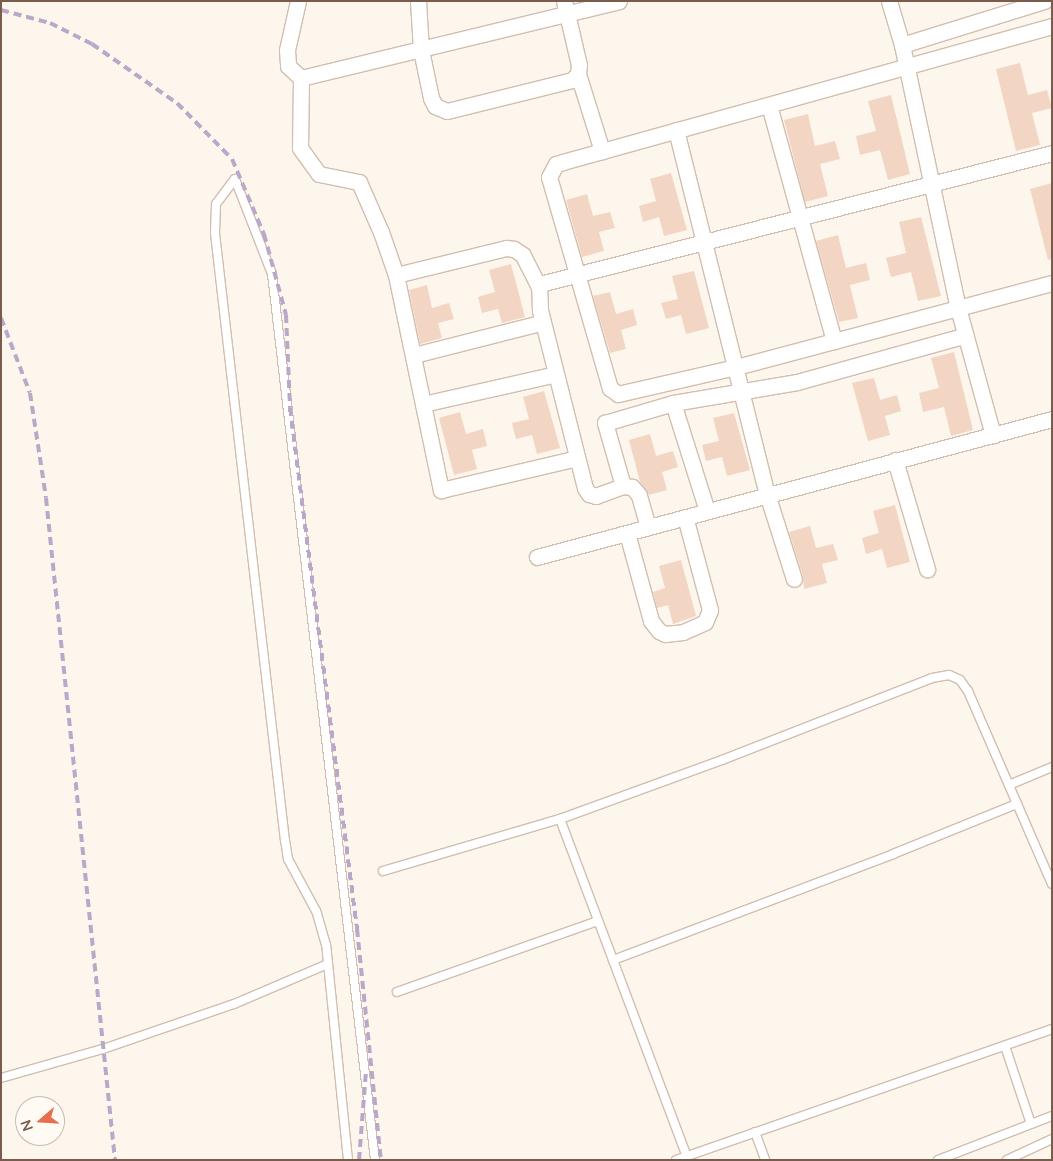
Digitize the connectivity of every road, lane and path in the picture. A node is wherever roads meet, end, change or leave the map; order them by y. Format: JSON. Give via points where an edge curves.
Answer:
{"nodes":[{"id":1,"x":298,"y":1,"type":"edge"},
{"id":2,"x":418,"y":1,"type":"edge"},
{"id":3,"x":619,"y":1,"type":"edge"},
{"id":4,"x":889,"y":1,"type":"edge"},
{"id":5,"x":1044,"y":1,"type":"edge"},
{"id":6,"x":1019,"y":5,"type":"edge"},
{"id":7,"x":566,"y":8,"type":"edge"},
{"id":8,"x":1052,"y":26,"type":"edge"},
{"id":9,"x":902,"y":45,"type":"junction"},
{"id":10,"x":421,"y":50,"type":"junction"},
{"id":11,"x":906,"y":68,"type":"junction"},
{"id":12,"x":578,"y":74,"type":"junction"},
{"id":13,"x":301,"y":78,"type":"junction"},
{"id":14,"x":769,"y":105,"type":"junction"},
{"id":15,"x":676,"y":130,"type":"junction"},
{"id":16,"x":602,"y":151,"type":"junction"},
{"id":17,"x":1052,"y":153,"type":"edge"},
{"id":18,"x":930,"y":186,"type":"junction"},
{"id":19,"x":800,"y":217,"type":"junction"},
{"id":20,"x":704,"y":241,"type":"junction"},
{"id":21,"x":577,"y":273,"type":"junction"},
{"id":22,"x":396,"y":275,"type":"junction"},
{"id":23,"x":1052,"y":282,"type":"edge"},
{"id":24,"x":539,"y":287,"type":"junction"},
{"id":25,"x":958,"y":308,"type":"junction"},
{"id":26,"x":543,"y":322,"type":"junction"},
{"id":27,"x":966,"y":335,"type":"junction"},
{"id":28,"x":834,"y":341,"type":"junction"},
{"id":29,"x":414,"y":355,"type":"junction"},
{"id":30,"x":736,"y":366,"type":"junction"},
{"id":31,"x":556,"y":374,"type":"junction"},
{"id":32,"x":740,"y":391,"type":"junction"},
{"id":33,"x":673,"y":403,"type":"junction"},
{"id":34,"x":423,"y":404,"type":"junction"},
{"id":35,"x":1052,"y":419,"type":"edge"},
{"id":36,"x":993,"y":435,"type":"junction"},
{"id":37,"x":577,"y":458,"type":"junction"},
{"id":38,"x":895,"y":460,"type":"junction"},
{"id":39,"x":623,"y":486,"type":"junction"},
{"id":40,"x":767,"y":494,"type":"junction"},
{"id":41,"x":707,"y":511,"type":"junction"},
{"id":42,"x":685,"y":517,"type":"junction"},
{"id":43,"x":648,"y":527,"type":"junction"},
{"id":44,"x":628,"y":533,"type":"junction"},
{"id":45,"x":537,"y":557,"type":"dead end"},
{"id":46,"x":927,"y":569,"type":"dead end"},
{"id":47,"x":794,"y":579,"type":"dead end"},
{"id":48,"x":1052,"y":767,"type":"edge"},
{"id":49,"x":1009,"y":785,"type":"junction"},
{"id":50,"x":1017,"y":804,"type":"junction"},
{"id":51,"x":560,"y":819,"type":"junction"},
{"id":52,"x":383,"y":871,"type":"dead end"},
{"id":53,"x":1052,"y":884,"type":"edge"},
{"id":54,"x":597,"y":921,"type":"junction"},
{"id":55,"x":613,"y":960,"type":"junction"},
{"id":56,"x":328,"y":964,"type":"junction"},
{"id":57,"x":398,"y":992,"type":"dead end"},
{"id":58,"x":1052,"y":1029,"type":"edge"},
{"id":59,"x":1005,"y":1046,"type":"junction"},
{"id":60,"x":1,"y":1078,"type":"edge"},
{"id":61,"x":1052,"y":1116,"type":"edge"},
{"id":62,"x":1031,"y":1124,"type":"junction"},
{"id":63,"x":755,"y":1132,"type":"junction"},
{"id":64,"x":1052,"y":1139,"type":"edge"},
{"id":65,"x":687,"y":1156,"type":"junction"},
{"id":66,"x":348,"y":1160,"type":"edge"},
{"id":67,"x":375,"y":1160,"type":"edge"},
{"id":68,"x":676,"y":1160,"type":"edge"},
{"id":69,"x":765,"y":1160,"type":"edge"},
{"id":70,"x":938,"y":1160,"type":"edge"},
{"id":71,"x":1007,"y":1160,"type":"edge"}],
"edges":[{"from":1,"to":13,"type":"street","via":[[288,66]]},
{"from":2,"to":10,"type":"street"},
{"from":3,"to":7,"type":"street"},
{"from":4,"to":9,"type":"street"},
{"from":5,"to":6,"type":"street"},
{"from":6,"to":9,"type":"street"},
{"from":7,"to":10,"type":"street"},
{"from":7,"to":12,"type":"street","via":[[580,65]]},
{"from":8,"to":11,"type":"street"},
{"from":9,"to":11,"type":"street"},
{"from":10,"to":12,"type":"street","via":[[431,98],[435,106],[447,111],[572,80]]},
{"from":10,"to":13,"type":"street"},
{"from":11,"to":14,"type":"street"},
{"from":11,"to":18,"type":"street"},
{"from":12,"to":16,"type":"street"},
{"from":13,"to":22,"type":"street","via":[[300,148],[319,174],[359,182]]},
{"from":14,"to":15,"type":"street"},
{"from":14,"to":19,"type":"street"},
{"from":15,"to":16,"type":"street"},
{"from":15,"to":20,"type":"street"},
{"from":16,"to":21,"type":"street","via":[[556,164],[549,177]]},
{"from":17,"to":18,"type":"street"},
{"from":18,"to":19,"type":"street"},
{"from":18,"to":25,"type":"street"},
{"from":19,"to":20,"type":"street"},
{"from":19,"to":28,"type":"street"},
{"from":20,"to":21,"type":"street"},
{"from":20,"to":30,"type":"street"},
{"from":21,"to":24,"type":"street","via":[[550,280]]},
{"from":21,"to":30,"type":"street","via":[[610,388],[618,394]]},
{"from":22,"to":24,"type":"street","via":[[506,248],[523,255]]},
{"from":22,"to":29,"type":"street"},
{"from":23,"to":25,"type":"street"},
{"from":24,"to":26,"type":"street"},
{"from":25,"to":27,"type":"street"},
{"from":25,"to":28,"type":"street"},
{"from":26,"to":29,"type":"street"},
{"from":26,"to":31,"type":"street"},
{"from":27,"to":32,"type":"street","via":[[797,382]]},
{"from":27,"to":36,"type":"street"},
{"from":28,"to":30,"type":"street"},
{"from":29,"to":34,"type":"street"},
{"from":30,"to":32,"type":"street"},
{"from":31,"to":34,"type":"street"},
{"from":31,"to":37,"type":"street"},
{"from":32,"to":33,"type":"street"},
{"from":32,"to":40,"type":"street"},
{"from":33,"to":39,"type":"street","via":[[605,423]]},
{"from":33,"to":41,"type":"street"},
{"from":34,"to":37,"type":"street","via":[[441,490]]},
{"from":35,"to":36,"type":"street"},
{"from":36,"to":38,"type":"street"},
{"from":37,"to":39,"type":"street","via":[[588,494],[596,496]]},
{"from":38,"to":40,"type":"street"},
{"from":38,"to":46,"type":"street"},
{"from":39,"to":43,"type":"street","via":[[632,487],[639,495]]},
{"from":40,"to":41,"type":"street"},
{"from":40,"to":47,"type":"street"},
{"from":41,"to":42,"type":"street"},
{"from":42,"to":43,"type":"street"},
{"from":42,"to":44,"type":"street","via":[[710,610],[706,622],[683,632],[665,634],[651,621]]},
{"from":43,"to":44,"type":"street"},
{"from":44,"to":45,"type":"street"},
{"from":48,"to":49,"type":"lane"},
{"from":49,"to":50,"type":"lane"},
{"from":49,"to":51,"type":"lane","via":[[968,691],[960,680],[949,674]]},
{"from":50,"to":53,"type":"lane"},
{"from":50,"to":55,"type":"lane"},
{"from":51,"to":52,"type":"lane"},
{"from":51,"to":54,"type":"lane"},
{"from":54,"to":55,"type":"lane"},
{"from":54,"to":57,"type":"lane"},
{"from":55,"to":65,"type":"lane"},
{"from":56,"to":60,"type":"lane","via":[[234,1004],[103,1049]]},
{"from":56,"to":66,"type":"lane"},
{"from":56,"to":67,"type":"lane","via":[[322,925],[288,859],[285,841],[215,233],[216,204],[235,179],[272,274]]},
{"from":58,"to":59,"type":"lane"},
{"from":59,"to":62,"type":"lane"},
{"from":59,"to":63,"type":"lane"},
{"from":61,"to":62,"type":"lane"},
{"from":62,"to":70,"type":"lane"},
{"from":63,"to":65,"type":"lane"},
{"from":63,"to":69,"type":"lane"},
{"from":64,"to":71,"type":"lane"},
{"from":65,"to":68,"type":"lane"}]}
